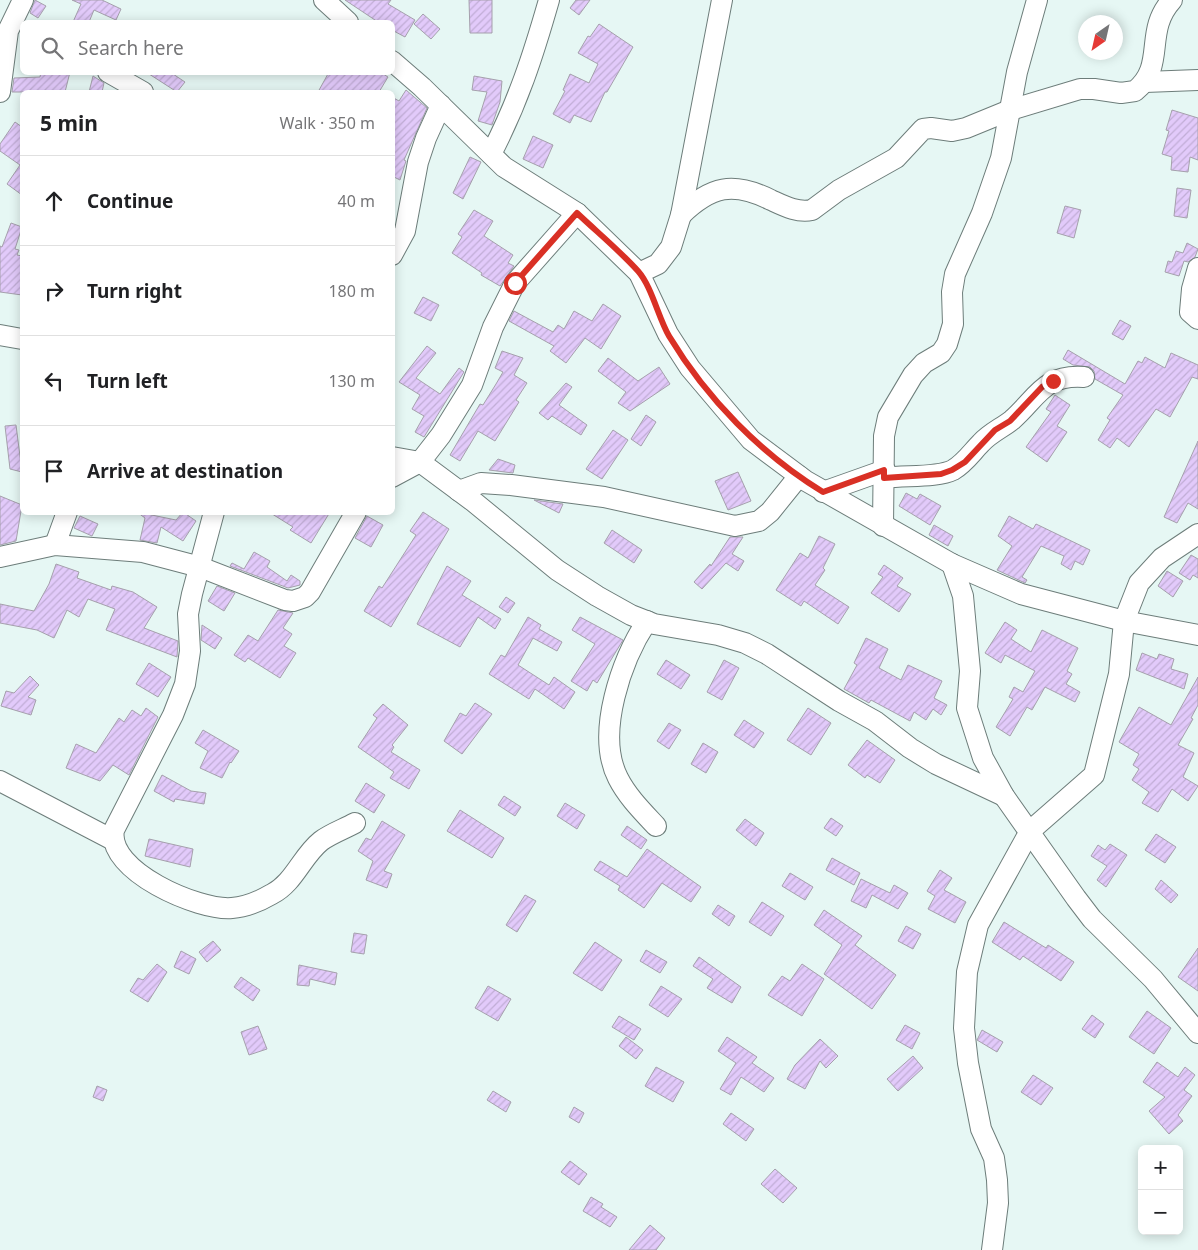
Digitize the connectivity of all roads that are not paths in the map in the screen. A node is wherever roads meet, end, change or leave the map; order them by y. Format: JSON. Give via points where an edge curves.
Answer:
{"nodes":[{"id":1,"x":23,"y":0,"type":"edge"},
{"id":2,"x":324,"y":0,"type":"edge"},
{"id":3,"x":549,"y":0,"type":"edge"},
{"id":4,"x":722,"y":0,"type":"edge"},
{"id":5,"x":1037,"y":0,"type":"edge"},
{"id":6,"x":1172,"y":0,"type":"edge"},
{"id":7,"x":346,"y":20,"type":"edge"},
{"id":8,"x":18,"y":22,"type":"edge"},
{"id":9,"x":395,"y":64,"type":"edge"},
{"id":10,"x":113,"y":75,"type":"edge"},
{"id":11,"x":1198,"y":80,"type":"edge"},
{"id":12,"x":1145,"y":82,"type":"junction"},
{"id":13,"x":140,"y":90,"type":"edge"},
{"id":14,"x":0,"y":92,"type":"edge"},
{"id":15,"x":441,"y":105,"type":"junction"},
{"id":16,"x":1010,"y":110,"type":"junction"},
{"id":17,"x":491,"y":154,"type":"junction"},
{"id":18,"x":577,"y":213,"type":"junction"},
{"id":19,"x":681,"y":215,"type":"junction"},
{"id":20,"x":395,"y":249,"type":"edge"},
{"id":21,"x":1198,"y":268,"type":"edge"},
{"id":22,"x":639,"y":272,"type":"junction"},
{"id":23,"x":1198,"y":320,"type":"edge"},
{"id":24,"x":0,"y":335,"type":"edge"},
{"id":25,"x":20,"y":339,"type":"edge"},
{"id":26,"x":1084,"y":377,"type":"dead end"},
{"id":27,"x":395,"y":458,"type":"edge"},
{"id":28,"x":420,"y":462,"type":"junction"},
{"id":29,"x":395,"y":474,"type":"edge"},
{"id":30,"x":884,"y":474,"type":"junction"},
{"id":31,"x":799,"y":476,"type":"junction"},
{"id":32,"x":459,"y":491,"type":"junction"},
{"id":33,"x":823,"y":492,"type":"junction"},
{"id":34,"x":66,"y":515,"type":"edge"},
{"id":35,"x":213,"y":515,"type":"edge"},
{"id":36,"x":354,"y":515,"type":"edge"},
{"id":37,"x":883,"y":526,"type":"junction"},
{"id":38,"x":1198,"y":534,"type":"edge"},
{"id":39,"x":55,"y":545,"type":"junction"},
{"id":40,"x":0,"y":557,"type":"edge"},
{"id":41,"x":952,"y":564,"type":"junction"},
{"id":42,"x":200,"y":566,"type":"junction"},
{"id":43,"x":647,"y":621,"type":"junction"},
{"id":44,"x":1124,"y":621,"type":"junction"},
{"id":45,"x":1198,"y":635,"type":"edge"},
{"id":46,"x":0,"y":781,"type":"edge"},
{"id":47,"x":1004,"y":796,"type":"junction"},
{"id":48,"x":354,"y":823,"type":"dead end"},
{"id":49,"x":656,"y":826,"type":"dead end"},
{"id":50,"x":1030,"y":831,"type":"junction"},
{"id":51,"x":113,"y":840,"type":"junction"},
{"id":52,"x":1198,"y":1033,"type":"edge"},
{"id":53,"x":992,"y":1250,"type":"edge"}],
"edges":[{"from":1,"to":8,"type":"street"},
{"from":2,"to":7,"type":"street"},
{"from":3,"to":17,"type":"street","via":[[518,100]]},
{"from":4,"to":19,"type":"street"},
{"from":5,"to":16,"type":"street"},
{"from":6,"to":12,"type":"street","via":[[1162,10],[1157,24],[1150,74]]},
{"from":8,"to":14,"type":"street","via":[[8,31]]},
{"from":9,"to":15,"type":"street"},
{"from":10,"to":13,"type":"street"},
{"from":11,"to":12,"type":"street"},
{"from":12,"to":16,"type":"street","via":[[1135,91],[1121,93],[1080,89]]},
{"from":15,"to":17,"type":"street"},
{"from":15,"to":20,"type":"street","via":[[418,162],[405,230]]},
{"from":16,"to":19,"type":"street","via":[[952,131],[924,129],[896,158],[839,190],[812,210],[790,209],[752,191],[739,189],[720,190],[699,198]]},
{"from":16,"to":30,"type":"street","via":[[1001,158],[982,213],[955,274],[952,324],[947,344],[912,375],[896,401],[885,428]]},
{"from":17,"to":18,"type":"street","via":[[504,167]]},
{"from":18,"to":22,"type":"street"},
{"from":18,"to":28,"type":"street","via":[[515,283],[493,328],[472,385]]},
{"from":19,"to":22,"type":"street","via":[[671,248],[658,264]]},
{"from":21,"to":23,"type":"street","via":[[1190,312]]},
{"from":22,"to":31,"type":"street","via":[[668,334],[690,368],[751,440]]},
{"from":24,"to":25,"type":"street"},
{"from":26,"to":30,"type":"street","via":[[1069,376],[1042,387],[1010,421],[995,430],[965,462],[952,470],[941,474]]},
{"from":27,"to":28,"type":"street"},
{"from":28,"to":29,"type":"street"},
{"from":28,"to":32,"type":"street"},
{"from":30,"to":33,"type":"street"},
{"from":30,"to":37,"type":"street"},
{"from":31,"to":32,"type":"street","via":[[759,521],[735,526],[604,497],[511,485],[481,483]]},
{"from":31,"to":33,"type":"street"},
{"from":32,"to":43,"type":"street","via":[[557,570],[597,596]]},
{"from":33,"to":37,"type":"street"},
{"from":34,"to":39,"type":"street"},
{"from":35,"to":42,"type":"street"},
{"from":36,"to":42,"type":"street","via":[[310,592],[293,601]]},
{"from":37,"to":41,"type":"street"},
{"from":38,"to":44,"type":"street","via":[[1180,544],[1149,570],[1138,583]]},
{"from":39,"to":40,"type":"street"},
{"from":39,"to":42,"type":"street","via":[[143,552]]},
{"from":41,"to":44,"type":"street","via":[[1021,594]]},
{"from":41,"to":47,"type":"street","via":[[963,596],[970,671],[967,708],[983,758]]},
{"from":42,"to":51,"type":"street","via":[[188,614],[190,651],[185,684],[173,715],[114,830]]},
{"from":43,"to":47,"type":"street","via":[[718,634],[745,643],[875,721],[936,764]]},
{"from":43,"to":49,"type":"street","via":[[635,639],[617,681],[610,733],[617,776],[632,800]]},
{"from":44,"to":45,"type":"street"},
{"from":44,"to":50,"type":"street","via":[[1119,674],[1094,775]]},
{"from":46,"to":51,"type":"street"},
{"from":47,"to":50,"type":"street"},
{"from":48,"to":51,"type":"street","via":[[321,841],[290,880],[274,894],[231,908],[192,902],[154,883],[129,864],[116,850]]},
{"from":50,"to":52,"type":"street","via":[[1092,919],[1153,979]]},
{"from":50,"to":53,"type":"street","via":[[978,925],[966,972],[964,1028],[968,1063],[981,1130],[994,1158],[997,1180],[998,1204]]}]}
